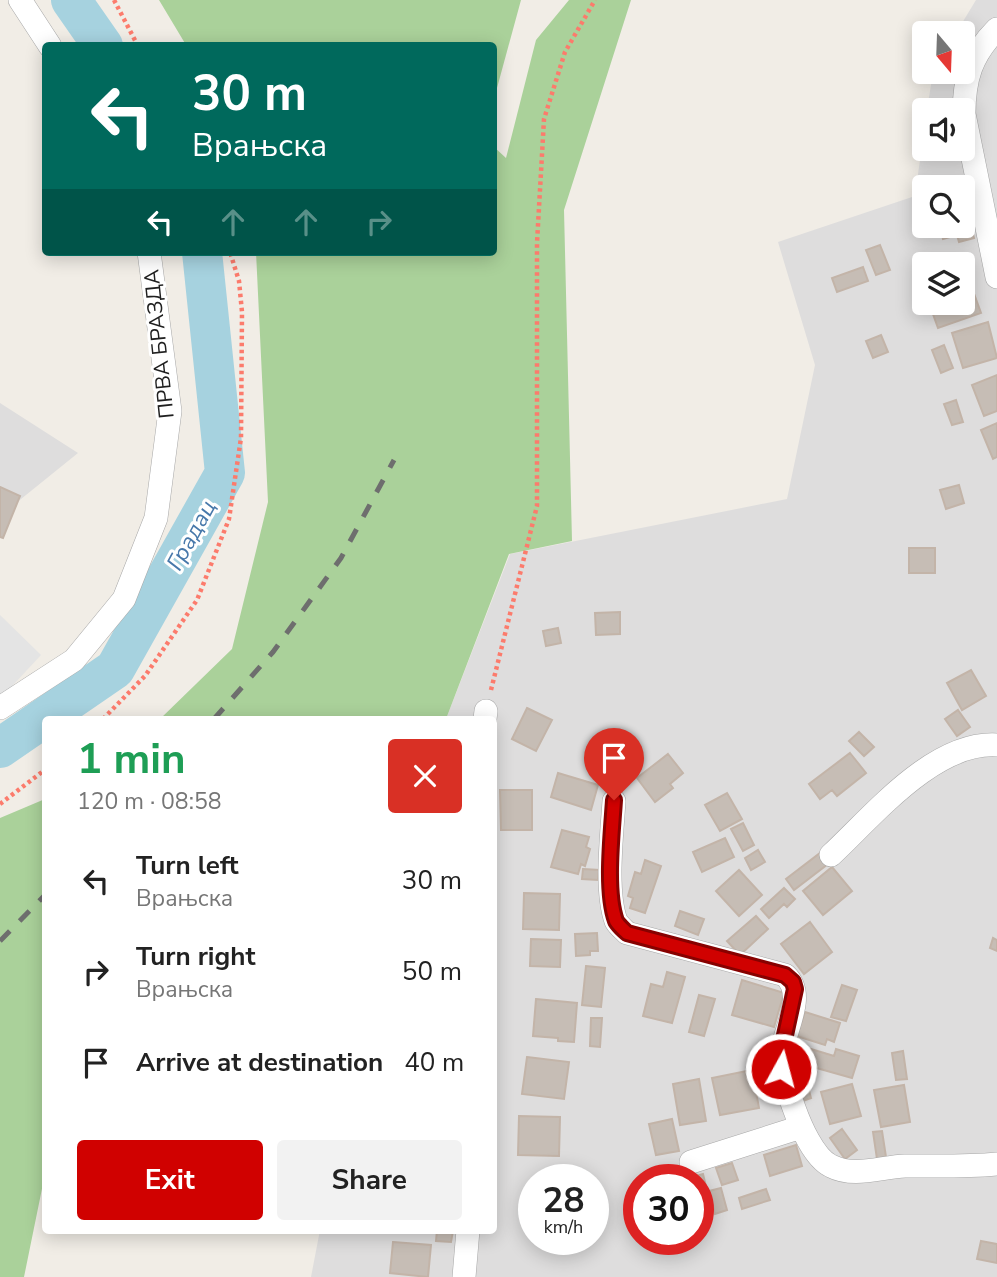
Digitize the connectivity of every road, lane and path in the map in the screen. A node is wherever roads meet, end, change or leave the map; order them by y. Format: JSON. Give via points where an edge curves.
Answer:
{"nodes":[{"id":1,"x":20,"y":0,"type":"edge"},
{"id":2,"x":114,"y":0,"type":"edge"},
{"id":3,"x":595,"y":0,"type":"edge"},
{"id":4,"x":997,"y":29,"type":"edge"},
{"id":5,"x":47,"y":42,"type":"edge"},
{"id":6,"x":136,"y":42,"type":"edge"},
{"id":7,"x":150,"y":256,"type":"edge"},
{"id":8,"x":231,"y":256,"type":"edge"},
{"id":9,"x":997,"y":277,"type":"edge"},
{"id":10,"x":0,"y":708,"type":"edge"},
{"id":11,"x":485,"y":715,"type":"edge"},
{"id":12,"x":106,"y":716,"type":"edge"},
{"id":13,"x":997,"y":745,"type":"edge"},
{"id":14,"x":42,"y":772,"type":"edge"},
{"id":15,"x":614,"y":800,"type":"dead end"},
{"id":16,"x":0,"y":804,"type":"edge"},
{"id":17,"x":831,"y":855,"type":"dead end"},
{"id":18,"x":801,"y":1127,"type":"junction"},
{"id":19,"x":691,"y":1162,"type":"dead end"},
{"id":20,"x":997,"y":1164,"type":"edge"},
{"id":21,"x":468,"y":1234,"type":"edge"},
{"id":22,"x":464,"y":1277,"type":"edge"}],
"edges":[{"from":1,"to":5,"type":"street"},
{"from":2,"to":6,"type":"path"},
{"from":3,"to":11,"type":"path","via":[[565,52],[544,119],[537,243],[537,506]]},
{"from":4,"to":9,"type":"street","via":[[971,64],[964,114]]},
{"from":7,"to":10,"type":"street","name":"ПРВА БРАЗДА","via":[[170,411],[156,518],[124,599],[74,660]]},
{"from":8,"to":12,"type":"path","via":[[242,312],[241,438],[229,519],[197,600],[145,676]]},
{"from":13,"to":17,"type":"street","via":[[961,749],[914,777]]},
{"from":14,"to":16,"type":"path"},
{"from":15,"to":18,"type":"street","via":[[611,890],[620,927],[627,933],[785,975],[793,982],[794,1005],[781,1069]]},
{"from":18,"to":19,"type":"street"},
{"from":18,"to":20,"type":"street","via":[[823,1161],[843,1170]]},
{"from":21,"to":22,"type":"street"}]}
